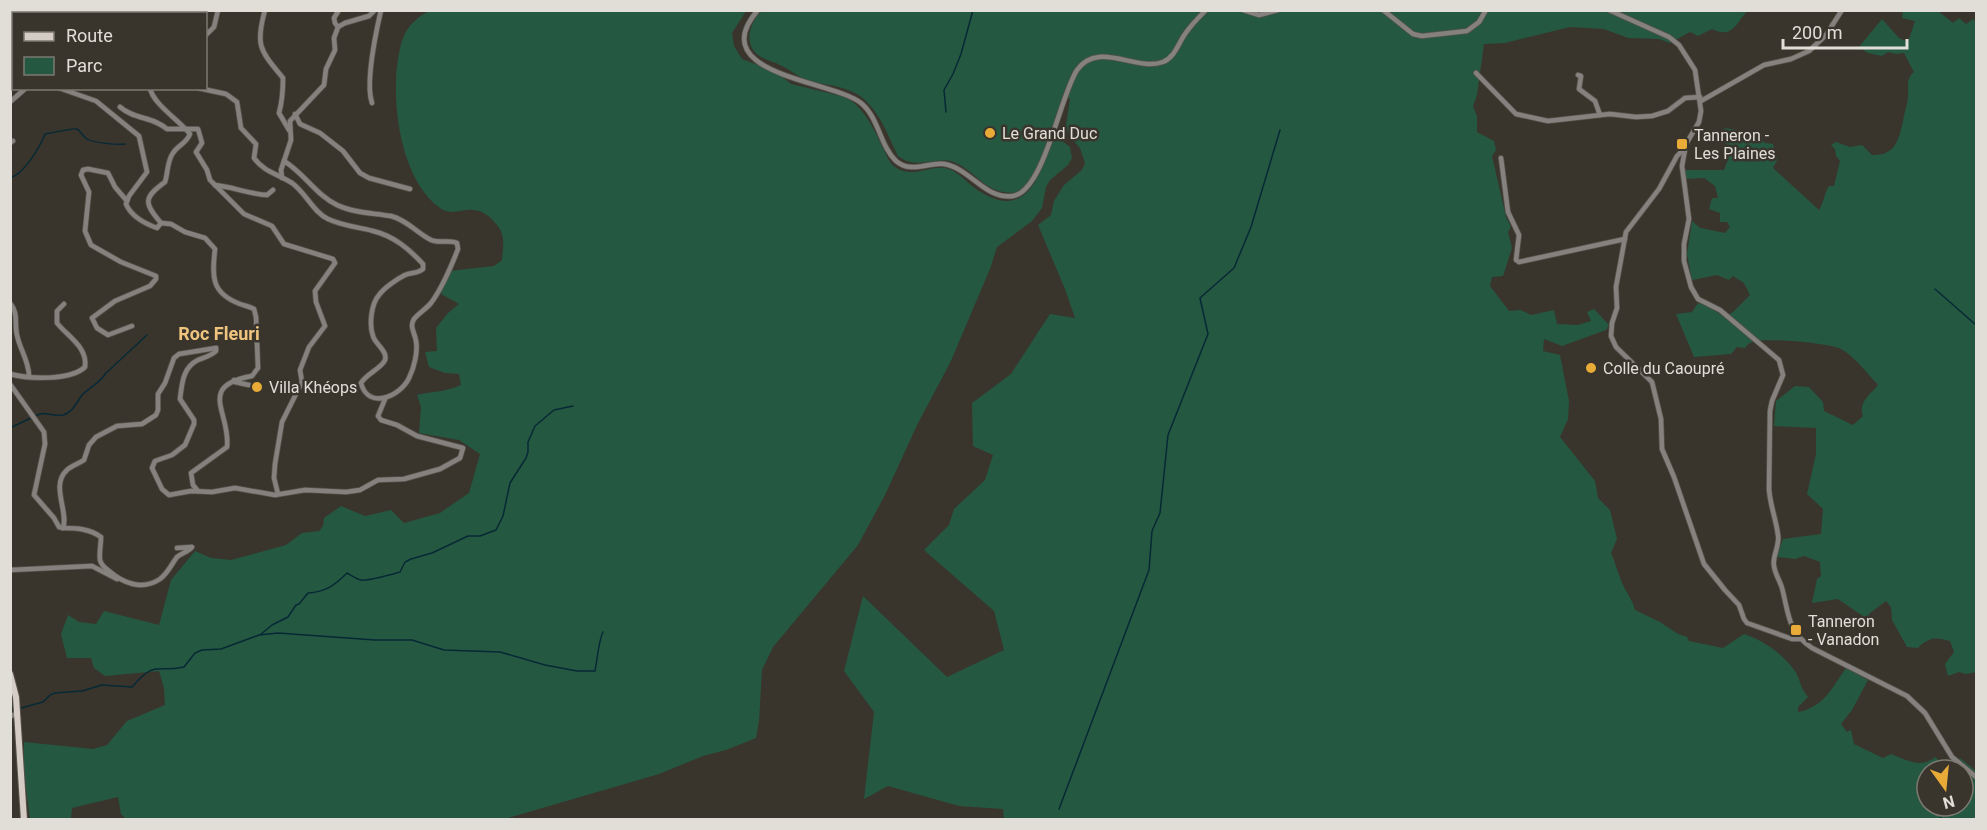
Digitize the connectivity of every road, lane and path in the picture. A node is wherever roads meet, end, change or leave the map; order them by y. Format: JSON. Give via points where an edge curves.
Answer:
{"nodes":[{"id":1,"x":218,"y":10,"type":"edge"},
{"id":2,"x":265,"y":10,"type":"edge"},
{"id":3,"x":339,"y":10,"type":"edge"},
{"id":4,"x":375,"y":10,"type":"edge"},
{"id":5,"x":381,"y":10,"type":"edge"},
{"id":6,"x":758,"y":10,"type":"edge"},
{"id":7,"x":1206,"y":10,"type":"edge"},
{"id":8,"x":1244,"y":10,"type":"edge"},
{"id":9,"x":1278,"y":10,"type":"edge"},
{"id":10,"x":1383,"y":10,"type":"edge"},
{"id":11,"x":1486,"y":10,"type":"edge"},
{"id":12,"x":1609,"y":10,"type":"edge"},
{"id":13,"x":1842,"y":10,"type":"edge"},
{"id":14,"x":338,"y":27,"type":"junction"},
{"id":15,"x":207,"y":34,"type":"edge"},
{"id":16,"x":1476,"y":73,"type":"dead end"},
{"id":17,"x":1578,"y":75,"type":"dead end"},
{"id":18,"x":24,"y":90,"type":"edge"},
{"id":19,"x":65,"y":90,"type":"edge"},
{"id":20,"x":150,"y":90,"type":"edge"},
{"id":21,"x":201,"y":90,"type":"edge"},
{"id":22,"x":1700,"y":99,"type":"junction"},
{"id":23,"x":10,"y":102,"type":"edge"},
{"id":24,"x":372,"y":104,"type":"dead end"},
{"id":25,"x":120,"y":107,"type":"dead end"},
{"id":26,"x":295,"y":114,"type":"junction"},
{"id":27,"x":1599,"y":116,"type":"junction"},
{"id":28,"x":186,"y":129,"type":"junction"},
{"id":29,"x":290,"y":132,"type":"junction"},
{"id":30,"x":1684,"y":151,"type":"junction"},
{"id":31,"x":1501,"y":158,"type":"dead end"},
{"id":32,"x":284,"y":161,"type":"junction"},
{"id":33,"x":282,"y":178,"type":"junction"},
{"id":34,"x":215,"y":185,"type":"junction"},
{"id":35,"x":410,"y":189,"type":"dead end"},
{"id":36,"x":273,"y":190,"type":"dead end"},
{"id":37,"x":127,"y":201,"type":"junction"},
{"id":38,"x":161,"y":223,"type":"junction"},
{"id":39,"x":1625,"y":239,"type":"junction"},
{"id":40,"x":10,"y":303,"type":"edge"},
{"id":41,"x":64,"y":304,"type":"dead end"},
{"id":42,"x":132,"y":326,"type":"dead end"},
{"id":43,"x":10,"y":374,"type":"edge"},
{"id":44,"x":28,"y":376,"type":"junction"},
{"id":45,"x":234,"y":380,"type":"junction"},
{"id":46,"x":10,"y":384,"type":"edge"},
{"id":47,"x":249,"y":385,"type":"dead end"},
{"id":48,"x":384,"y":399,"type":"junction"},
{"id":49,"x":198,"y":491,"type":"junction"},
{"id":50,"x":278,"y":494,"type":"junction"},
{"id":51,"x":63,"y":528,"type":"junction"},
{"id":52,"x":177,"y":548,"type":"dead end"},
{"id":53,"x":10,"y":570,"type":"edge"},
{"id":54,"x":119,"y":580,"type":"junction"},
{"id":55,"x":1800,"y":639,"type":"junction"},
{"id":56,"x":10,"y":674,"type":"edge"},
{"id":57,"x":14,"y":715,"type":"edge"},
{"id":58,"x":1977,"y":777,"type":"edge"},
{"id":59,"x":24,"y":819,"type":"edge"}],
"edges":[{"from":1,"to":15,"type":"street","via":[[214,27]]},
{"from":2,"to":29,"type":"street","via":[[259,42],[283,78],[279,116]]},
{"from":3,"to":14,"type":"street","via":[[334,18]]},
{"from":4,"to":14,"type":"street"},
{"from":5,"to":24,"type":"street","via":[[369,92]]},
{"from":6,"to":7,"type":"street","via":[[744,33],[746,50],[754,59],[792,79],[845,94],[862,104],[894,160],[903,166],[946,164],[1001,196],[1019,194],[1034,180],[1081,65],[1097,57],[1150,63],[1166,60]]},
{"from":8,"to":9,"type":"street","via":[[1259,15]]},
{"from":10,"to":11,"type":"street","via":[[1413,34],[1422,36],[1467,30],[1479,22]]},
{"from":12,"to":22,"type":"street","via":[[1679,45],[1695,70]]},
{"from":13,"to":22,"type":"street","via":[[1826,35],[1809,51],[1764,65]]},
{"from":14,"to":26,"type":"street","via":[[324,85]]},
{"from":16,"to":27,"type":"street","via":[[1516,114],[1548,121]]},
{"from":17,"to":27,"type":"street","via":[[1582,82],[1579,89],[1595,101]]},
{"from":18,"to":23,"type":"street"},
{"from":19,"to":37,"type":"street","via":[[96,101],[139,136],[147,172]]},
{"from":20,"to":28,"type":"street"},
{"from":21,"to":33,"type":"street","via":[[218,91],[233,98],[241,128],[256,144],[254,158],[260,167]]},
{"from":22,"to":27,"type":"street","via":[[1685,98],[1668,111],[1652,116]]},
{"from":22,"to":30,"type":"street","via":[[1701,116]]},
{"from":25,"to":28,"type":"street","via":[[167,129]]},
{"from":26,"to":29,"type":"street"},
{"from":26,"to":35,"type":"street","via":[[300,124],[344,151],[360,173]]},
{"from":28,"to":34,"type":"street","via":[[198,129],[202,143],[196,152]]},
{"from":28,"to":38,"type":"street","via":[[187,141],[169,159],[165,182],[148,198],[149,209]]},
{"from":29,"to":32,"type":"street"},
{"from":30,"to":39,"type":"street","via":[[1628,228]]},
{"from":30,"to":55,"type":"street","via":[[1682,174],[1689,219],[1684,253],[1691,287],[1698,299],[1720,310],[1776,356],[1783,370],[1770,411],[1770,500],[1779,543],[1773,566],[1791,626]]},
{"from":31,"to":39,"type":"street","via":[[1508,212],[1519,235],[1519,262]]},
{"from":32,"to":33,"type":"street"},
{"from":32,"to":48,"type":"street","via":[[336,204],[402,220],[431,240],[457,243],[458,249],[442,284],[430,304],[414,319],[416,356],[408,380]]},
{"from":33,"to":48,"type":"street","via":[[295,185],[323,216],[391,238],[423,264],[419,272],[406,275],[382,291],[374,305],[372,334],[386,358],[361,383],[371,398]]},
{"from":34,"to":36,"type":"street","via":[[252,194],[267,195]]},
{"from":34,"to":50,"type":"street","via":[[244,214],[272,226],[284,244],[333,258],[335,263],[315,291],[325,326],[309,347],[300,370],[302,382],[278,436],[274,478]]},
{"from":37,"to":38,"type":"street","via":[[130,211],[148,225],[158,228]]},
{"from":37,"to":42,"type":"street","via":[[108,173],[85,169],[81,172],[89,192],[85,231],[91,245],[156,276],[150,286],[122,297],[92,318],[97,328],[108,335]]},
{"from":38,"to":45,"type":"street","via":[[205,238],[215,249],[215,287],[228,298],[254,309],[258,368],[252,376]]},
{"from":39,"to":55,"type":"street","via":[[1611,336],[1616,347],[1652,382],[1661,419],[1662,449],[1704,564],[1739,605],[1747,623]]},
{"from":40,"to":44,"type":"street","via":[[16,315],[17,337],[29,366]]},
{"from":41,"to":44,"type":"street","via":[[57,311],[57,323],[73,337],[86,361],[85,367],[55,377]]},
{"from":43,"to":44,"type":"street"},
{"from":45,"to":47,"type":"street"},
{"from":45,"to":49,"type":"street","via":[[220,393],[227,447],[191,473]]},
{"from":46,"to":51,"type":"street","via":[[44,432],[34,495]]},
{"from":48,"to":50,"type":"street","via":[[378,416],[381,420],[417,436],[463,448],[460,458],[440,469],[404,479],[378,480],[360,490]]},
{"from":49,"to":50,"type":"street","via":[[235,489]]},
{"from":49,"to":51,"type":"street","via":[[170,495],[162,489],[153,468],[155,461],[185,445],[194,424],[180,399],[185,372],[216,348],[174,358],[158,394],[156,415],[142,424],[117,426],[96,437],[84,460],[62,475]]},
{"from":51,"to":54,"type":"street","via":[[95,532],[101,537],[100,560]]},
{"from":52,"to":54,"type":"street","via":[[192,547],[179,555],[158,580],[134,585]]},
{"from":53,"to":54,"type":"street","via":[[92,566]]},
{"from":55,"to":58,"type":"street","via":[[1912,701],[1925,713],[1948,752]]},
{"from":56,"to":57,"type":"main road","via":[[16,697]]},
{"from":57,"to":59,"type":"main road"}]}
